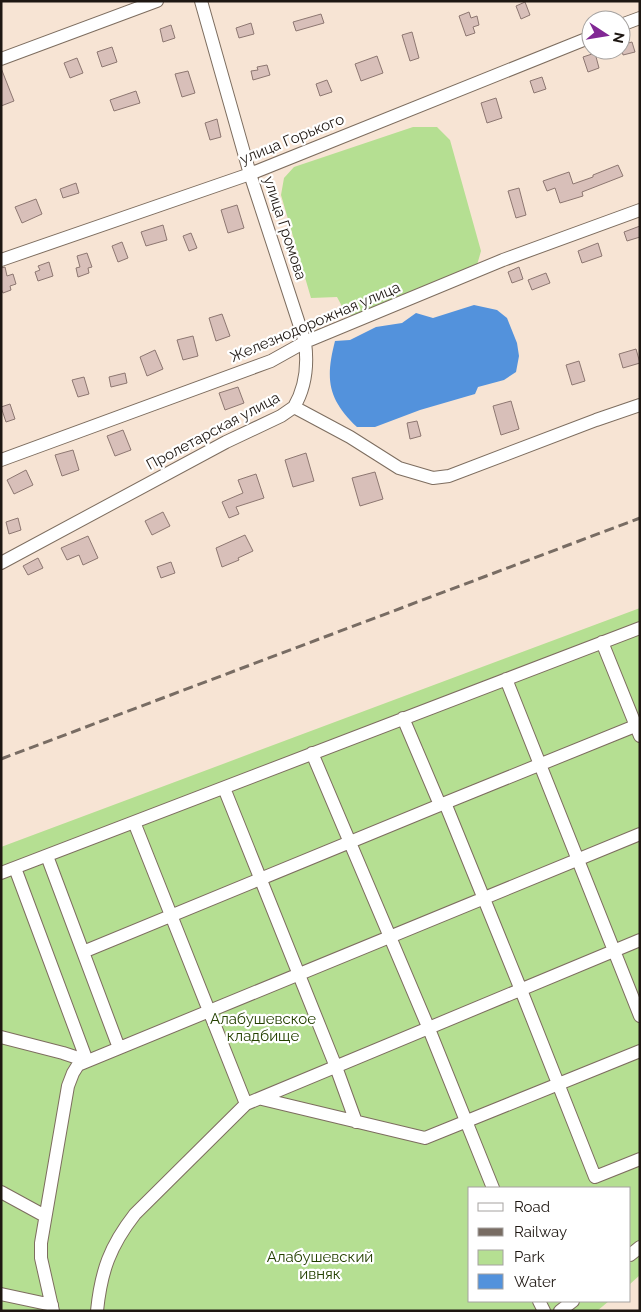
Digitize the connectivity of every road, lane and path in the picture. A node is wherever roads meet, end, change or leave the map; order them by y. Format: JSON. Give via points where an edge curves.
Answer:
{"nodes":[{"id":1,"x":157,"y":1,"type":"edge"},
{"id":2,"x":201,"y":1,"type":"edge"},
{"id":3,"x":581,"y":41,"type":"edge"},
{"id":4,"x":1,"y":59,"type":"edge"},
{"id":5,"x":250,"y":174,"type":"junction"},
{"id":6,"x":640,"y":210,"type":"edge"},
{"id":7,"x":1,"y":260,"type":"edge"},
{"id":8,"x":305,"y":342,"type":"junction"},
{"id":9,"x":640,"y":405,"type":"edge"},
{"id":10,"x":294,"y":407,"type":"junction"},
{"id":11,"x":1,"y":460,"type":"edge"},
{"id":12,"x":1,"y":563,"type":"edge"},
{"id":13,"x":640,"y":628,"type":"edge"},
{"id":14,"x":602,"y":642,"type":"junction"},
{"id":15,"x":506,"y":679,"type":"junction"},
{"id":16,"x":403,"y":718,"type":"junction"},
{"id":17,"x":638,"y":729,"type":"edge"},
{"id":18,"x":312,"y":753,"type":"junction"},
{"id":19,"x":541,"y":764,"type":"junction"},
{"id":20,"x":224,"y":788,"type":"junction"},
{"id":21,"x":442,"y":804,"type":"junction"},
{"id":22,"x":134,"y":822,"type":"junction"},
{"id":23,"x":640,"y":834,"type":"edge"},
{"id":24,"x":351,"y":842,"type":"junction"},
{"id":25,"x":47,"y":856,"type":"junction"},
{"id":26,"x":578,"y":860,"type":"junction"},
{"id":27,"x":15,"y":868,"type":"junction"},
{"id":28,"x":1,"y":873,"type":"edge"},
{"id":29,"x":261,"y":878,"type":"junction"},
{"id":30,"x":484,"y":899,"type":"junction"},
{"id":31,"x":172,"y":915,"type":"junction"},
{"id":32,"x":390,"y":936,"type":"junction"},
{"id":33,"x":640,"y":940,"type":"edge"},
{"id":34,"x":614,"y":951,"type":"junction"},
{"id":35,"x":83,"y":952,"type":"junction"},
{"id":36,"x":298,"y":974,"type":"junction"},
{"id":37,"x":521,"y":990,"type":"junction"},
{"id":38,"x":209,"y":1012,"type":"junction"},
{"id":39,"x":640,"y":1016,"type":"edge"},
{"id":40,"x":429,"y":1029,"type":"junction"},
{"id":41,"x":1,"y":1037,"type":"edge"},
{"id":42,"x":119,"y":1048,"type":"junction"},
{"id":43,"x":640,"y":1050,"type":"edge"},
{"id":44,"x":87,"y":1061,"type":"junction"},
{"id":45,"x":336,"y":1067,"type":"junction"},
{"id":46,"x":559,"y":1084,"type":"junction"},
{"id":47,"x":262,"y":1099,"type":"junction"},
{"id":48,"x":246,"y":1104,"type":"junction"},
{"id":49,"x":356,"y":1122,"type":"junction"},
{"id":50,"x":466,"y":1122,"type":"junction"},
{"id":51,"x":640,"y":1159,"type":"edge"},
{"id":52,"x":493,"y":1187,"type":"edge"},
{"id":53,"x":1,"y":1192,"type":"edge"},
{"id":54,"x":45,"y":1216,"type":"junction"},
{"id":55,"x":1,"y":1294,"type":"edge"},
{"id":56,"x":572,"y":1302,"type":"edge"},
{"id":57,"x":52,"y":1308,"type":"edge"},
{"id":58,"x":96,"y":1311,"type":"edge"},
{"id":59,"x":560,"y":1311,"type":"edge"}],
"edges":[{"from":1,"to":4,"type":"street"},
{"from":2,"to":5,"type":"street","name":"улица Громова"},
{"from":3,"to":5,"type":"street","name":"улица Горького"},
{"from":5,"to":7,"type":"street","name":"улица Горького"},
{"from":5,"to":8,"type":"street","name":"улица Громова"},
{"from":6,"to":8,"type":"street","name":"Железнодорожная улица","via":[[503,260]]},
{"from":8,"to":10,"type":"street","name":"улица Громова","via":[[305,375]]},
{"from":8,"to":11,"type":"street","name":"Железнодорожная улица","via":[[271,361]]},
{"from":9,"to":10,"type":"street","name":"Пролетарская улица","via":[[449,476],[433,478],[399,468]]},
{"from":10,"to":12,"type":"street","name":"Пролетарская улица"},
{"from":13,"to":14,"type":"street"},
{"from":14,"to":15,"type":"street"},
{"from":14,"to":17,"type":"street"},
{"from":15,"to":16,"type":"street"},
{"from":15,"to":19,"type":"street"},
{"from":16,"to":18,"type":"street"},
{"from":16,"to":21,"type":"street"},
{"from":17,"to":19,"type":"street"},
{"from":18,"to":20,"type":"street"},
{"from":18,"to":24,"type":"street"},
{"from":19,"to":21,"type":"street"},
{"from":19,"to":26,"type":"street"},
{"from":20,"to":22,"type":"street"},
{"from":20,"to":29,"type":"street"},
{"from":21,"to":24,"type":"street"},
{"from":21,"to":30,"type":"street"},
{"from":22,"to":25,"type":"street"},
{"from":22,"to":31,"type":"street"},
{"from":23,"to":26,"type":"street"},
{"from":24,"to":29,"type":"street"},
{"from":24,"to":32,"type":"street"},
{"from":25,"to":27,"type":"street"},
{"from":25,"to":35,"type":"street"},
{"from":26,"to":30,"type":"street"},
{"from":26,"to":34,"type":"street"},
{"from":27,"to":28,"type":"street"},
{"from":27,"to":44,"type":"street"},
{"from":29,"to":31,"type":"street"},
{"from":29,"to":36,"type":"street"},
{"from":30,"to":32,"type":"street"},
{"from":30,"to":37,"type":"street"},
{"from":31,"to":35,"type":"street"},
{"from":31,"to":38,"type":"street"},
{"from":32,"to":36,"type":"street"},
{"from":32,"to":40,"type":"street"},
{"from":33,"to":34,"type":"street"},
{"from":34,"to":37,"type":"street"},
{"from":34,"to":39,"type":"street"},
{"from":35,"to":42,"type":"street"},
{"from":36,"to":38,"type":"street"},
{"from":36,"to":45,"type":"street"},
{"from":37,"to":40,"type":"street"},
{"from":37,"to":46,"type":"street"},
{"from":38,"to":42,"type":"street"},
{"from":38,"to":48,"type":"street"},
{"from":40,"to":45,"type":"street"},
{"from":40,"to":50,"type":"street"},
{"from":41,"to":44,"type":"street"},
{"from":42,"to":44,"type":"street"},
{"from":43,"to":46,"type":"street"},
{"from":44,"to":54,"type":"street","via":[[78,1065],[68,1086]]},
{"from":45,"to":47,"type":"street"},
{"from":45,"to":49,"type":"street"},
{"from":46,"to":50,"type":"street"},
{"from":46,"to":51,"type":"street","via":[[595,1177]]},
{"from":47,"to":48,"type":"street"},
{"from":47,"to":49,"type":"street"},
{"from":48,"to":58,"type":"street","via":[[135,1214],[123,1230],[106,1261]]},
{"from":49,"to":50,"type":"street","via":[[425,1138]]},
{"from":50,"to":52,"type":"street"},
{"from":53,"to":54,"type":"street"},
{"from":54,"to":57,"type":"street","via":[[41,1258]]},
{"from":55,"to":57,"type":"street"},
{"from":56,"to":59,"type":"street"}]}
